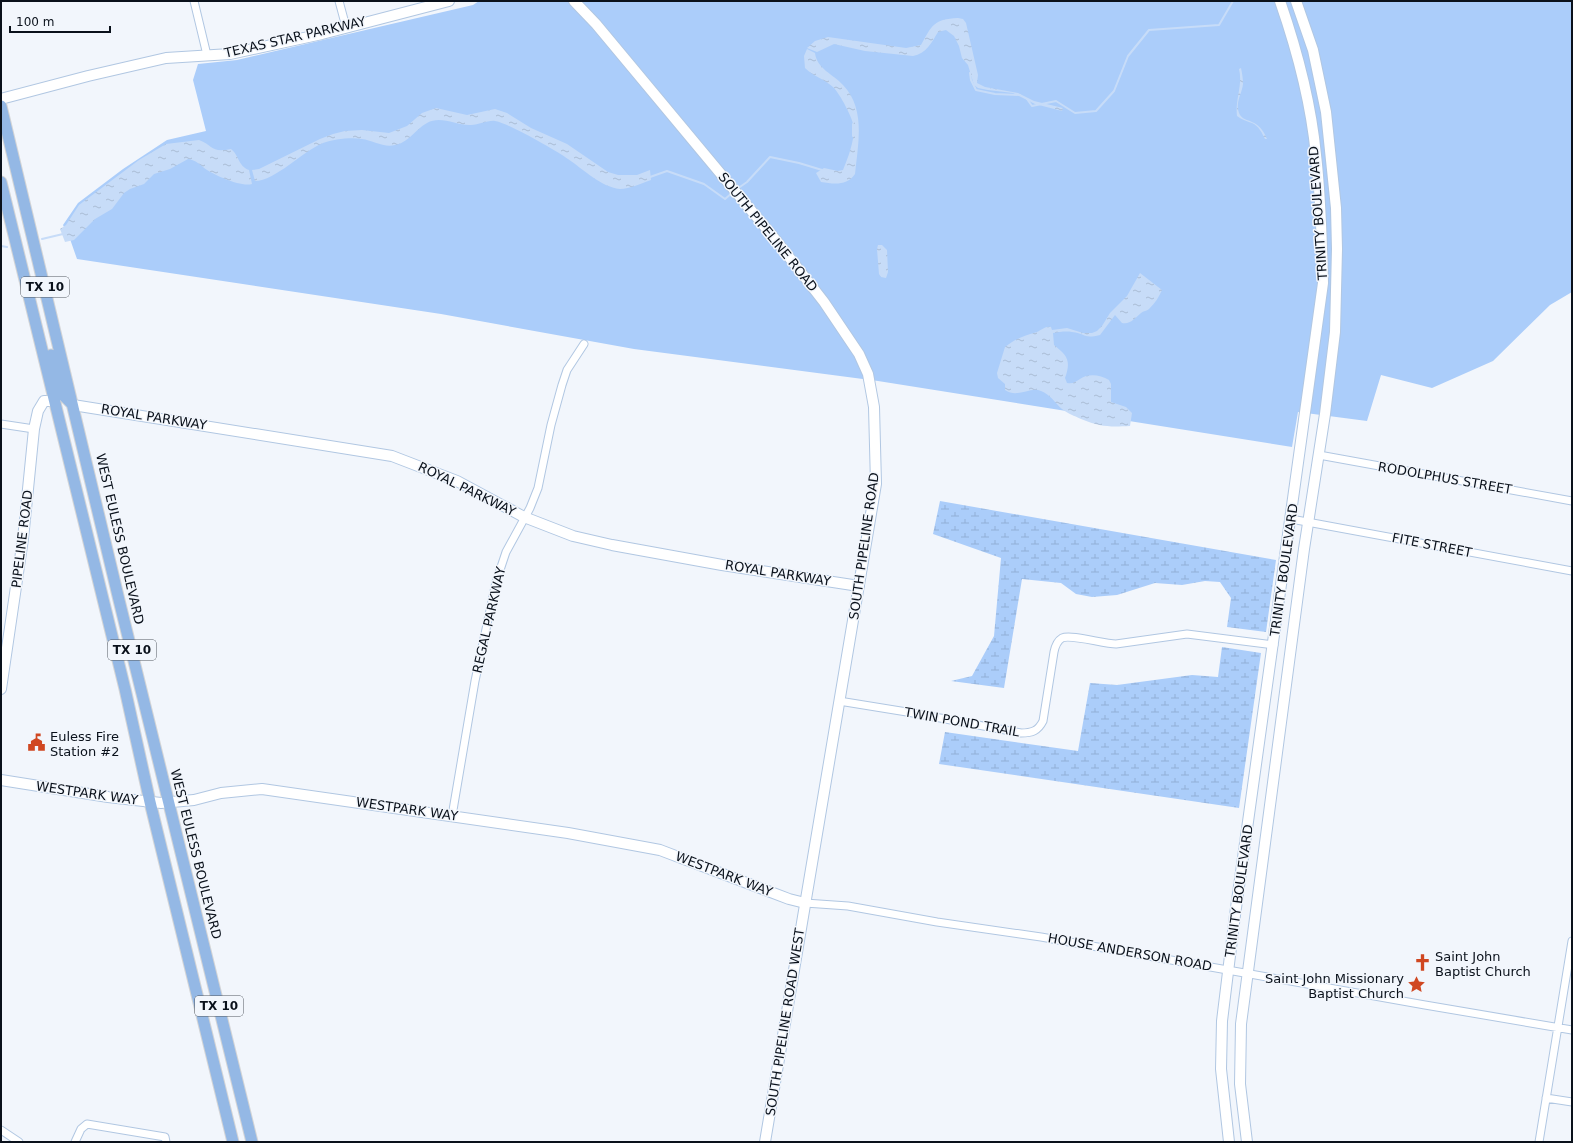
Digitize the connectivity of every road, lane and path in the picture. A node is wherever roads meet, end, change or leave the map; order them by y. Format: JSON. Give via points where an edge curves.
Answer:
{"nodes":[{"id":1,"x":194,"y":1,"type":"edge"},
{"id":2,"x":339,"y":1,"type":"edge"},
{"id":3,"x":449,"y":1,"type":"edge"},
{"id":4,"x":574,"y":1,"type":"edge"},
{"id":5,"x":1280,"y":1,"type":"edge"},
{"id":6,"x":1296,"y":1,"type":"edge"},
{"id":7,"x":346,"y":27,"type":"junction"},
{"id":8,"x":207,"y":55,"type":"junction"},
{"id":9,"x":1,"y":100,"type":"edge"},
{"id":10,"x":1,"y":106,"type":"edge"},
{"id":11,"x":1,"y":182,"type":"edge"},
{"id":12,"x":37,"y":330,"type":"junction"},
{"id":13,"x":584,"y":344,"type":"dead end"},
{"id":14,"x":54,"y":401,"type":"junction"},
{"id":15,"x":73,"y":405,"type":"junction"},
{"id":16,"x":1,"y":424,"type":"edge"},
{"id":17,"x":34,"y":429,"type":"junction"},
{"id":18,"x":1319,"y":455,"type":"junction"},
{"id":19,"x":95,"y":497,"type":"junction"},
{"id":20,"x":1572,"y":501,"type":"edge"},
{"id":21,"x":524,"y":517,"type":"junction"},
{"id":22,"x":1291,"y":519,"type":"junction"},
{"id":23,"x":1309,"y":522,"type":"junction"},
{"id":24,"x":1572,"y":571,"type":"edge"},
{"id":25,"x":859,"y":586,"type":"junction"},
{"id":26,"x":103,"y":600,"type":"junction"},
{"id":27,"x":120,"y":600,"type":"junction"},
{"id":28,"x":1274,"y":645,"type":"junction"},
{"id":29,"x":1,"y":689,"type":"edge"},
{"id":30,"x":839,"y":701,"type":"junction"},
{"id":31,"x":1,"y":780,"type":"edge"},
{"id":32,"x":150,"y":802,"type":"junction"},
{"id":33,"x":170,"y":803,"type":"junction"},
{"id":34,"x":452,"y":816,"type":"junction"},
{"id":35,"x":805,"y":903,"type":"junction"},
{"id":36,"x":1572,"y":941,"type":"edge"},
{"id":37,"x":1228,"y":969,"type":"junction"},
{"id":38,"x":1247,"y":973,"type":"junction"},
{"id":39,"x":1558,"y":1028,"type":"junction"},
{"id":40,"x":1572,"y":1030,"type":"edge"},
{"id":41,"x":235,"y":1072,"type":"junction"},
{"id":42,"x":217,"y":1077,"type":"junction"},
{"id":43,"x":1546,"y":1098,"type":"junction"},
{"id":44,"x":1572,"y":1102,"type":"edge"},
{"id":45,"x":1,"y":1130,"type":"edge"},
{"id":46,"x":19,"y":1142,"type":"edge"},
{"id":47,"x":75,"y":1142,"type":"edge"},
{"id":48,"x":166,"y":1142,"type":"edge"},
{"id":49,"x":233,"y":1142,"type":"edge"},
{"id":50,"x":252,"y":1142,"type":"edge"},
{"id":51,"x":765,"y":1142,"type":"edge"},
{"id":52,"x":1229,"y":1142,"type":"edge"},
{"id":53,"x":1247,"y":1142,"type":"edge"},
{"id":54,"x":1539,"y":1142,"type":"edge"}],
"edges":[{"from":1,"to":8,"type":"street"},
{"from":2,"to":7,"type":"street"},
{"from":3,"to":7,"type":"street","name":"TEXAS STAR PARKWAY"},
{"from":4,"to":25,"type":"street","name":"SOUTH PIPELINE ROAD","via":[[775,239],[824,302],[859,354],[870,385],[874,412],[876,484]]},
{"from":5,"to":22,"type":"street","name":"TRINITY BOULEVARD","via":[[1306,92],[1316,154],[1323,283]]},
{"from":6,"to":18,"type":"street","name":"TRINITY BOULEVARD","via":[[1313,50],[1326,112],[1335,201],[1335,332]]},
{"from":7,"to":8,"type":"street","name":"TEXAS STAR PARKWAY","via":[[230,54]]},
{"from":8,"to":9,"type":"street","name":"TEXAS STAR PARKWAY","via":[[159,60]]},
{"from":10,"to":15,"type":"main road","name":"WEST EULESS BOULEVARD","number":"TX 10"},
{"from":11,"to":12,"type":"main road","number":"TX 10"},
{"from":12,"to":14,"type":"main road","number":"TX 10"},
{"from":12,"to":15,"type":"main road","via":[[46,334],[61,393]]},
{"from":13,"to":21,"type":"street","name":"REGAL PARKWAY","via":[[567,370],[551,425],[538,488]]},
{"from":14,"to":17,"type":"street","name":"PIPELINE ROAD","via":[[44,401],[38,411]]},
{"from":14,"to":19,"type":"main road","via":[[67,410],[87,488]]},
{"from":14,"to":26,"type":"main road","number":"TX 10"},
{"from":15,"to":19,"type":"main road","name":"WEST EULESS BOULEVARD","number":"TX 10"},
{"from":15,"to":21,"type":"street","name":"ROYAL PARKWAY","via":[[392,456],[457,481]]},
{"from":16,"to":17,"type":"street"},
{"from":17,"to":29,"type":"street","name":"PIPELINE ROAD","via":[[23,539]]},
{"from":18,"to":20,"type":"street","name":"RODOLPHUS STREET"},
{"from":18,"to":23,"type":"street","name":"TRINITY BOULEVARD"},
{"from":19,"to":27,"type":"main road","name":"WEST EULESS BOULEVARD","number":"TX 10"},
{"from":21,"to":25,"type":"street","name":"ROYAL PARKWAY","via":[[573,536],[612,545]]},
{"from":21,"to":34,"type":"street","name":"REGAL PARKWAY","via":[[506,552],[496,582],[475,681]]},
{"from":22,"to":23,"type":"street","name":"FITE STREET"},
{"from":22,"to":28,"type":"street","name":"TRINITY BOULEVARD"},
{"from":23,"to":24,"type":"street","name":"FITE STREET"},
{"from":23,"to":38,"type":"street","name":"TRINITY BOULEVARD"},
{"from":25,"to":30,"type":"street","name":"SOUTH PIPELINE ROAD"},
{"from":26,"to":27,"type":"main road"},
{"from":26,"to":32,"type":"main road","number":"TX 10"},
{"from":27,"to":33,"type":"main road","name":"WEST EULESS BOULEVARD","number":"TX 10"},
{"from":28,"to":30,"type":"street","name":"TWIN POND TRAIL","via":[[1187,634],[1116,644],[1062,638],[1056,644],[1054,652],[1043,721],[1035,732],[1029,733]]},
{"from":28,"to":37,"type":"street","name":"TRINITY BOULEVARD"},
{"from":30,"to":35,"type":"street","name":"SOUTH PIPELINE ROAD"},
{"from":31,"to":32,"type":"street","name":"WESTPARK WAY","via":[[108,798]]},
{"from":32,"to":33,"type":"street","name":"WESTPARK WAY"},
{"from":32,"to":42,"type":"main road","number":"TX 10"},
{"from":33,"to":34,"type":"street","name":"WESTPARK WAY","via":[[194,800],[221,792],[262,789]]},
{"from":33,"to":41,"type":"main road","name":"WEST EULESS BOULEVARD","number":"TX 10"},
{"from":34,"to":35,"type":"street","name":"WESTPARK WAY","via":[[660,850]]},
{"from":35,"to":37,"type":"street","name":"HOUSE ANDERSON ROAD","via":[[848,906]]},
{"from":35,"to":51,"type":"street","name":"SOUTH PIPELINE ROAD WEST"},
{"from":36,"to":39,"type":"street"},
{"from":37,"to":38,"type":"street","name":"HOUSE ANDERSON ROAD"},
{"from":37,"to":52,"type":"street","name":"TRINITY BOULEVARD","via":[[1222,1021],[1221,1069]]},
{"from":38,"to":39,"type":"street","name":"HOUSE ANDERSON ROAD"},
{"from":38,"to":53,"type":"street","name":"TRINITY BOULEVARD","via":[[1240,1024],[1240,1084]]},
{"from":39,"to":40,"type":"street","name":"HOUSE ANDERSON ROAD"},
{"from":39,"to":43,"type":"street"},
{"from":41,"to":42,"type":"main road"},
{"from":41,"to":50,"type":"main road","name":"WEST EULESS BOULEVARD","number":"TX 10"},
{"from":42,"to":49,"type":"main road","number":"TX 10"},
{"from":43,"to":44,"type":"street"},
{"from":43,"to":54,"type":"street"},
{"from":45,"to":46,"type":"street"},
{"from":47,"to":48,"type":"street","via":[[81,1128],[87,1124],[164,1137]]}]}
